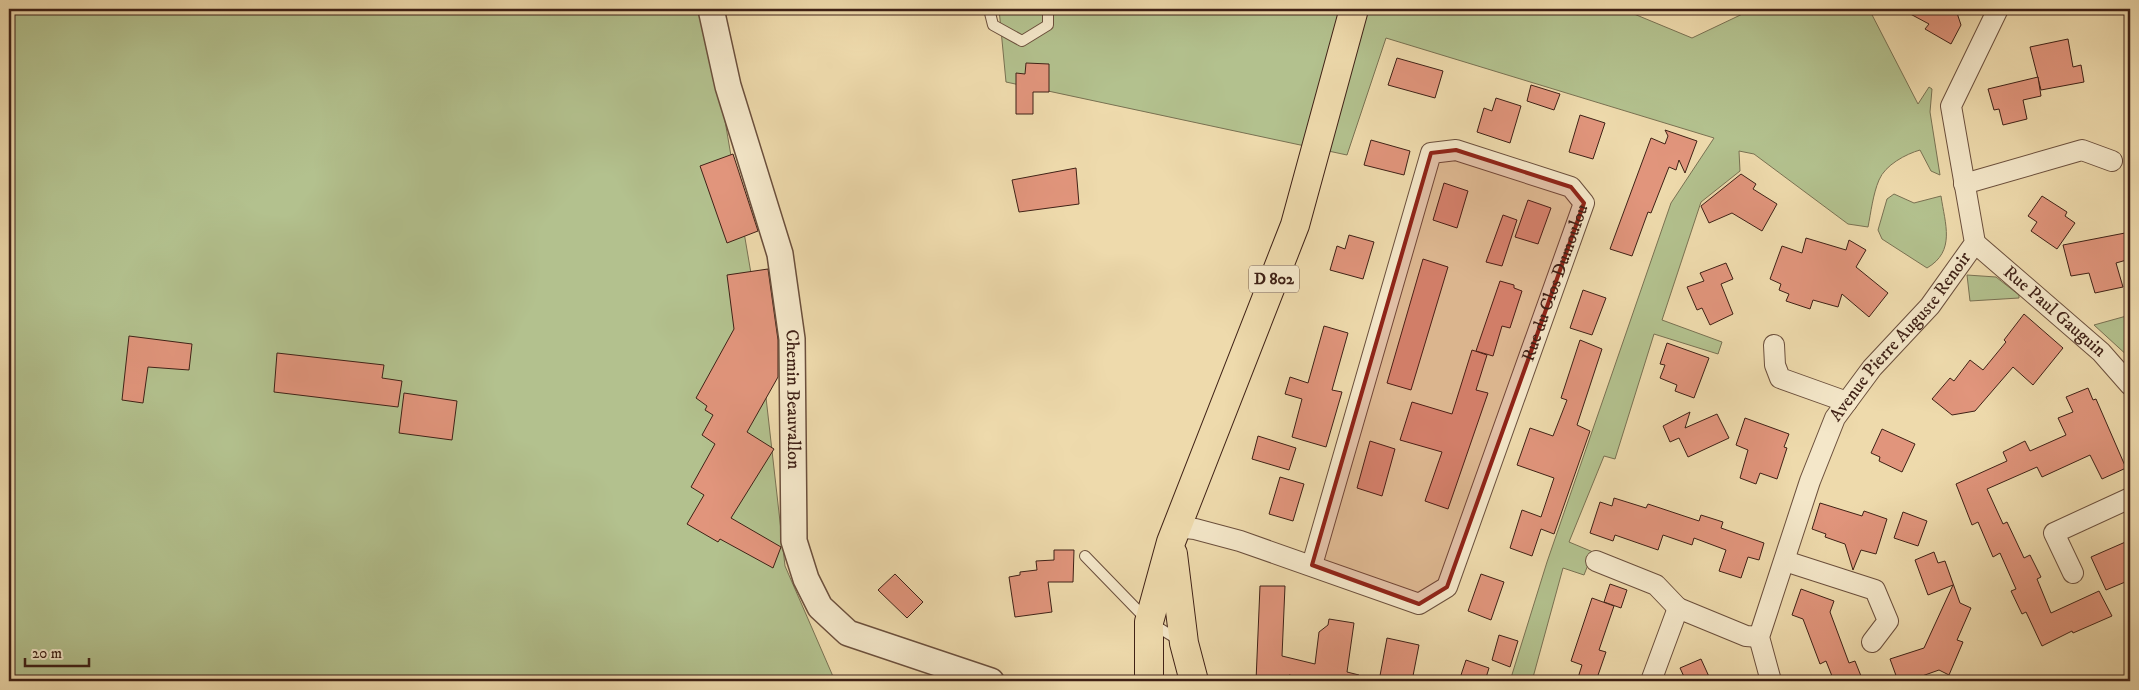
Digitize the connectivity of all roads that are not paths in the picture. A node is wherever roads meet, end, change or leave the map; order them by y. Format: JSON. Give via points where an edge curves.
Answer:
{"nodes":[{"id":1,"x":710,"y":9,"type":"edge"},
{"id":2,"x":989,"y":9,"type":"edge"},
{"id":3,"x":1048,"y":9,"type":"edge"},
{"id":4,"x":1354,"y":9,"type":"edge"},
{"id":5,"x":1991,"y":14,"type":"edge"},
{"id":6,"x":2112,"y":161,"type":"dead end"},
{"id":7,"x":1964,"y":184,"type":"junction"},
{"id":8,"x":1975,"y":243,"type":"junction"},
{"id":9,"x":1774,"y":345,"type":"dead end"},
{"id":10,"x":2130,"y":385,"type":"edge"},
{"id":11,"x":1847,"y":402,"type":"junction"},
{"id":12,"x":2130,"y":498,"type":"edge"},
{"id":13,"x":1174,"y":534,"type":"junction"},
{"id":14,"x":1084,"y":556,"type":"dead end"},
{"id":15,"x":1596,"y":561,"type":"dead end"},
{"id":16,"x":1785,"y":561,"type":"junction"},
{"id":17,"x":1312,"y":565,"type":"junction"},
{"id":18,"x":2073,"y":572,"type":"dead end"},
{"id":19,"x":1678,"y":608,"type":"junction"},
{"id":20,"x":1149,"y":622,"type":"junction"},
{"id":21,"x":1759,"y":637,"type":"junction"},
{"id":22,"x":1872,"y":642,"type":"dead end"},
{"id":23,"x":1184,"y":643,"type":"junction"},
{"id":24,"x":991,"y":681,"type":"edge"},
{"id":25,"x":1149,"y":681,"type":"edge"},
{"id":26,"x":1194,"y":681,"type":"edge"},
{"id":27,"x":1651,"y":681,"type":"edge"},
{"id":28,"x":1772,"y":681,"type":"edge"}],
"edges":[{"from":1,"to":24,"type":"street","name":"Chemin Beauvallon","via":[[728,86],[780,254],[792,339],[794,541],[806,579],[820,607],[848,634]]},
{"from":2,"to":3,"type":"lane","via":[[993,26],[1022,41],[1048,25]]},
{"from":4,"to":13,"type":"main road","number":"D 802","via":[[1295,225]]},
{"from":5,"to":7,"type":"street","name":"Avenue Pierre Auguste Renoir","via":[[1951,106]]},
{"from":6,"to":7,"type":"street","via":[[2082,150]]},
{"from":7,"to":8,"type":"street","name":"Avenue Pierre Auguste Renoir"},
{"from":8,"to":10,"type":"street","name":"Rue Paul Gauguin","via":[[2101,352]]},
{"from":8,"to":11,"type":"street","name":"Avenue Pierre Auguste Renoir","via":[[1930,306],[1872,368]]},
{"from":9,"to":11,"type":"street","via":[[1775,365],[1780,378]]},
{"from":11,"to":16,"type":"street","name":"Avenue Pierre Auguste Renoir","via":[[1835,418],[1810,481]]},
{"from":12,"to":18,"type":"street","via":[[2054,533]]},
{"from":13,"to":17,"type":"street","name":"Rue du Clos Dumoulou","via":[[1195,528]]},
{"from":13,"to":20,"type":"main road","number":"D 802"},
{"from":13,"to":23,"type":"main road","number":"D 802"},
{"from":14,"to":20,"type":"lane"},
{"from":15,"to":19,"type":"street","via":[[1656,585]]},
{"from":16,"to":21,"type":"street","name":"Avenue Pierre Auguste Renoir"},
{"from":16,"to":22,"type":"street","via":[[1874,590],[1888,621]]},
{"from":17,"to":17,"type":"street","name":"Rue du Clos Dumoulou","via":[[1419,604],[1447,587],[1584,203],[1571,187],[1456,150],[1431,153]]},
{"from":19,"to":21,"type":"street","via":[[1746,636]]},
{"from":19,"to":27,"type":"street"},
{"from":20,"to":23,"type":"lane"},
{"from":20,"to":25,"type":"main road","number":"D 802"},
{"from":21,"to":28,"type":"street"},
{"from":23,"to":26,"type":"main road","number":"D 802"}]}
